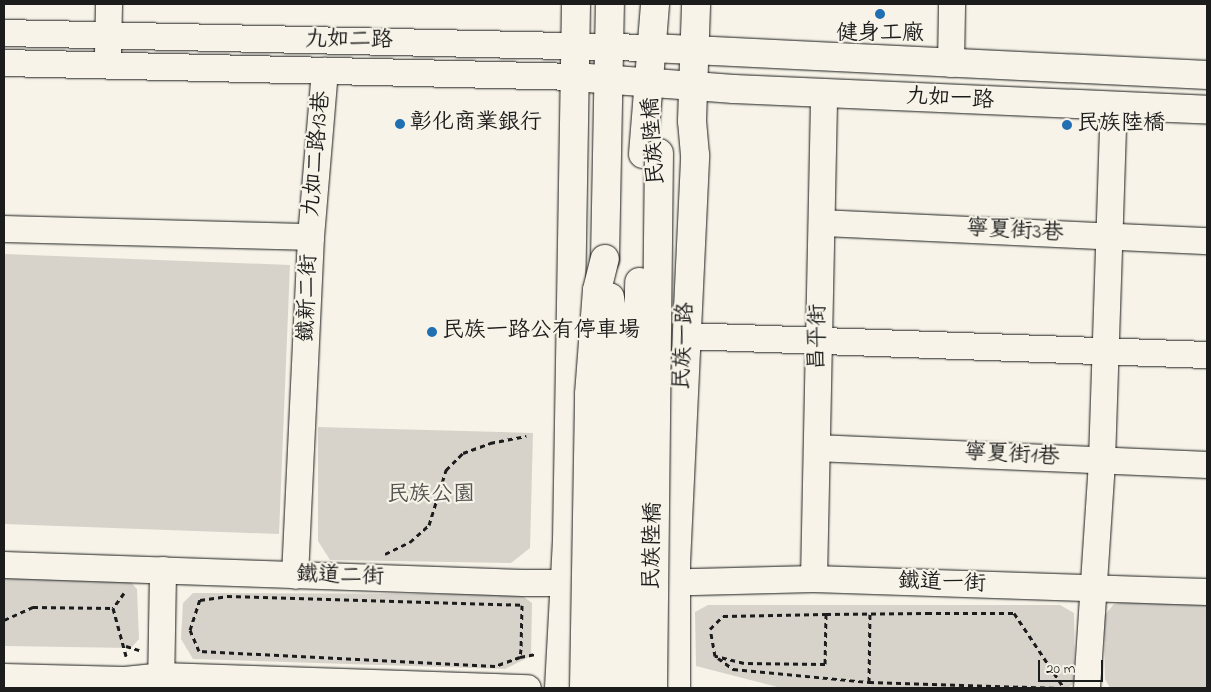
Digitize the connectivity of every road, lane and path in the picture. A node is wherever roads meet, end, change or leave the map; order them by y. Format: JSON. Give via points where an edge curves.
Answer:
{"nodes":[{"id":1,"x":109,"y":4,"type":"edge"},
{"id":2,"x":576,"y":4,"type":"edge"},
{"id":3,"x":610,"y":4,"type":"edge"},
{"id":4,"x":655,"y":4,"type":"edge"},
{"id":5,"x":696,"y":4,"type":"edge"},
{"id":6,"x":952,"y":4,"type":"edge"},
{"id":7,"x":4,"y":33,"type":"edge"},
{"id":8,"x":108,"y":35,"type":"junction"},
{"id":9,"x":576,"y":46,"type":"junction"},
{"id":10,"x":609,"y":47,"type":"junction"},
{"id":11,"x":652,"y":48,"type":"junction"},
{"id":12,"x":695,"y":48,"type":"junction"},
{"id":13,"x":4,"y":64,"type":"edge"},
{"id":14,"x":951,"y":64,"type":"junction"},
{"id":15,"x":108,"y":66,"type":"junction"},
{"id":16,"x":325,"y":71,"type":"junction"},
{"id":17,"x":1207,"y":75,"type":"edge"},
{"id":18,"x":575,"y":76,"type":"junction"},
{"id":19,"x":608,"y":77,"type":"junction"},
{"id":20,"x":651,"y":81,"type":"junction"},
{"id":21,"x":693,"y":85,"type":"junction"},
{"id":22,"x":824,"y":94,"type":"junction"},
{"id":23,"x":1114,"y":106,"type":"junction"},
{"id":24,"x":1207,"y":110,"type":"edge"},
{"id":25,"x":651,"y":154,"type":"junction"},
{"id":26,"x":822,"y":223,"type":"junction"},
{"id":27,"x":4,"y":229,"type":"edge"},
{"id":28,"x":1110,"y":236,"type":"junction"},
{"id":29,"x":311,"y":237,"type":"junction"},
{"id":30,"x":1207,"y":241,"type":"edge"},
{"id":31,"x":605,"y":259,"type":"junction"},
{"id":32,"x":686,"y":336,"type":"junction"},
{"id":33,"x":819,"y":340,"type":"junction"},
{"id":34,"x":1106,"y":351,"type":"junction"},
{"id":35,"x":1207,"y":355,"type":"edge"},
{"id":36,"x":526,"y":436,"type":"dead end"},
{"id":37,"x":817,"y":448,"type":"junction"},
{"id":38,"x":1102,"y":460,"type":"junction"},
{"id":39,"x":1207,"y":465,"type":"edge"},
{"id":40,"x":384,"y":554,"type":"dead end"},
{"id":41,"x":4,"y":565,"type":"edge"},
{"id":42,"x":163,"y":570,"type":"junction"},
{"id":43,"x":295,"y":576,"type":"junction"},
{"id":44,"x":814,"y":579,"type":"junction"},
{"id":45,"x":564,"y":583,"type":"junction"},
{"id":46,"x":676,"y":583,"type":"junction"},
{"id":47,"x":128,"y":586,"type":"dead end"},
{"id":48,"x":1092,"y":590,"type":"junction"},
{"id":49,"x":1207,"y":592,"type":"edge"},
{"id":50,"x":113,"y":608,"type":"junction"},
{"id":51,"x":826,"y":614,"type":"junction"},
{"id":52,"x":870,"y":614,"type":"junction"},
{"id":53,"x":4,"y":620,"type":"edge"},
{"id":54,"x":190,"y":630,"type":"joint"},
{"id":55,"x":715,"y":656,"type":"junction"},
{"id":56,"x":126,"y":666,"type":"dead end"},
{"id":57,"x":4,"y":677,"type":"edge"},
{"id":58,"x":162,"y":682,"type":"edge"},
{"id":59,"x":869,"y":682,"type":"junction"},
{"id":60,"x":528,"y":688,"type":"edge"},
{"id":61,"x":559,"y":688,"type":"edge"},
{"id":62,"x":584,"y":688,"type":"edge"},
{"id":63,"x":604,"y":688,"type":"edge"},
{"id":64,"x":630,"y":688,"type":"edge"},
{"id":65,"x":653,"y":688,"type":"edge"},
{"id":66,"x":676,"y":688,"type":"edge"},
{"id":67,"x":1087,"y":688,"type":"edge"}],
"edges":[{"from":1,"to":8,"type":"street"},
{"from":2,"to":9,"type":"main road"},
{"from":3,"to":10,"type":"main road"},
{"from":4,"to":11,"type":"main road"},
{"from":5,"to":12,"type":"main road","name":"民族一路"},
{"from":6,"to":14,"type":"street"},
{"from":7,"to":8,"type":"street","name":"九如二路"},
{"from":8,"to":9,"type":"street","name":"九如二路"},
{"from":8,"to":15,"type":"street"},
{"from":9,"to":10,"type":"street","name":"九如二路"},
{"from":9,"to":18,"type":"main road"},
{"from":10,"to":11,"type":"street","name":"九如二路"},
{"from":10,"to":19,"type":"main road"},
{"from":11,"to":12,"type":"main road","name":"九如二路"},
{"from":11,"to":20,"type":"main road","name":"民族陸橋"},
{"from":12,"to":14,"type":"main road","name":"九如一路"},
{"from":12,"to":21,"type":"main road","name":"民族一路"},
{"from":13,"to":15,"type":"street","name":"九如二路"},
{"from":14,"to":17,"type":"main road","name":"九如一路"},
{"from":15,"to":16,"type":"street","name":"九如二路"},
{"from":16,"to":18,"type":"street","name":"九如二路"},
{"from":16,"to":29,"type":"street","name":"九如二路13巷"},
{"from":18,"to":19,"type":"main road","name":"九如二路"},
{"from":18,"to":45,"type":"main road"},
{"from":19,"to":20,"type":"main road","name":"九如二路"},
{"from":19,"to":31,"type":"main road","name":"民族陸橋"},
{"from":20,"to":21,"type":"main road","name":"九如二路"},
{"from":20,"to":25,"type":"main road","name":"民族陸橋"},
{"from":21,"to":22,"type":"main road","name":"九如一路"},
{"from":21,"to":32,"type":"main road","name":"民族一路","via":[[695,155]]},
{"from":22,"to":23,"type":"main road","name":"九如一路"},
{"from":22,"to":26,"type":"street","name":"昌平街"},
{"from":23,"to":24,"type":"main road","name":"九如一路"},
{"from":23,"to":28,"type":"street"},
{"from":25,"to":64,"type":"main road","name":"民族陸橋","bridge":true},
{"from":25,"to":65,"type":"main road","name":"民族陸橋","bridge":true},
{"from":26,"to":28,"type":"street","name":"寧夏街3巷"},
{"from":26,"to":33,"type":"street","name":"昌平街"},
{"from":27,"to":29,"type":"street","name":"鐵新二街"},
{"from":28,"to":30,"type":"street","name":"寧夏街3巷"},
{"from":28,"to":34,"type":"street"},
{"from":29,"to":43,"type":"street","name":"鐵新二街"},
{"from":31,"to":62,"type":"main road","name":"民族陸橋","bridge":true,"via":[[597,290],[589,394]]},
{"from":31,"to":63,"type":"main road","name":"民族陸橋","bridge":true,"via":[[614,319]]},
{"from":32,"to":33,"type":"street"},
{"from":32,"to":46,"type":"main road","name":"民族一路"},
{"from":33,"to":34,"type":"street"},
{"from":33,"to":37,"type":"street","name":"昌平街"},
{"from":34,"to":35,"type":"street"},
{"from":34,"to":38,"type":"street"},
{"from":36,"to":40,"type":"path","via":[[490,443],[463,453],[446,470],[429,525],[410,542]]},
{"from":37,"to":38,"type":"street","name":"寧夏街1巷"},
{"from":37,"to":44,"type":"street","name":"昌平街"},
{"from":38,"to":39,"type":"street","name":"寧夏街1巷"},
{"from":38,"to":48,"type":"street"},
{"from":41,"to":42,"type":"street","name":"鐵道二街"},
{"from":42,"to":43,"type":"street","name":"鐵道二街"},
{"from":42,"to":58,"type":"street"},
{"from":43,"to":45,"type":"street","name":"鐵道二街"},
{"from":44,"to":46,"type":"street","name":"鐵道一街"},
{"from":44,"to":48,"type":"street","name":"鐵道一街"},
{"from":45,"to":46,"type":"street","name":"鐵道二街"},
{"from":45,"to":61,"type":"main road"},
{"from":46,"to":66,"type":"main road","name":"民族一路"},
{"from":47,"to":50,"type":"path"},
{"from":48,"to":49,"type":"street","name":"鐵道一街"},
{"from":48,"to":67,"type":"street"},
{"from":50,"to":53,"type":"path","via":[[33,607]]},
{"from":50,"to":56,"type":"path","via":[[126,646]]},
{"from":51,"to":52,"type":"path"},
{"from":51,"to":55,"type":"path","via":[[723,616],[710,629]]},
{"from":51,"to":55,"type":"path","via":[[825,664],[744,663]]},
{"from":52,"to":59,"type":"path"},
{"from":52,"to":59,"type":"path","via":[[1014,612],[1064,688]]},
{"from":54,"to":54,"type":"path","via":[[200,600],[227,596],[522,605],[520,657],[495,666],[199,651]]},
{"from":55,"to":59,"type":"path","via":[[733,670]]},
{"from":57,"to":58,"type":"street"},
{"from":58,"to":60,"type":"street"}]}
